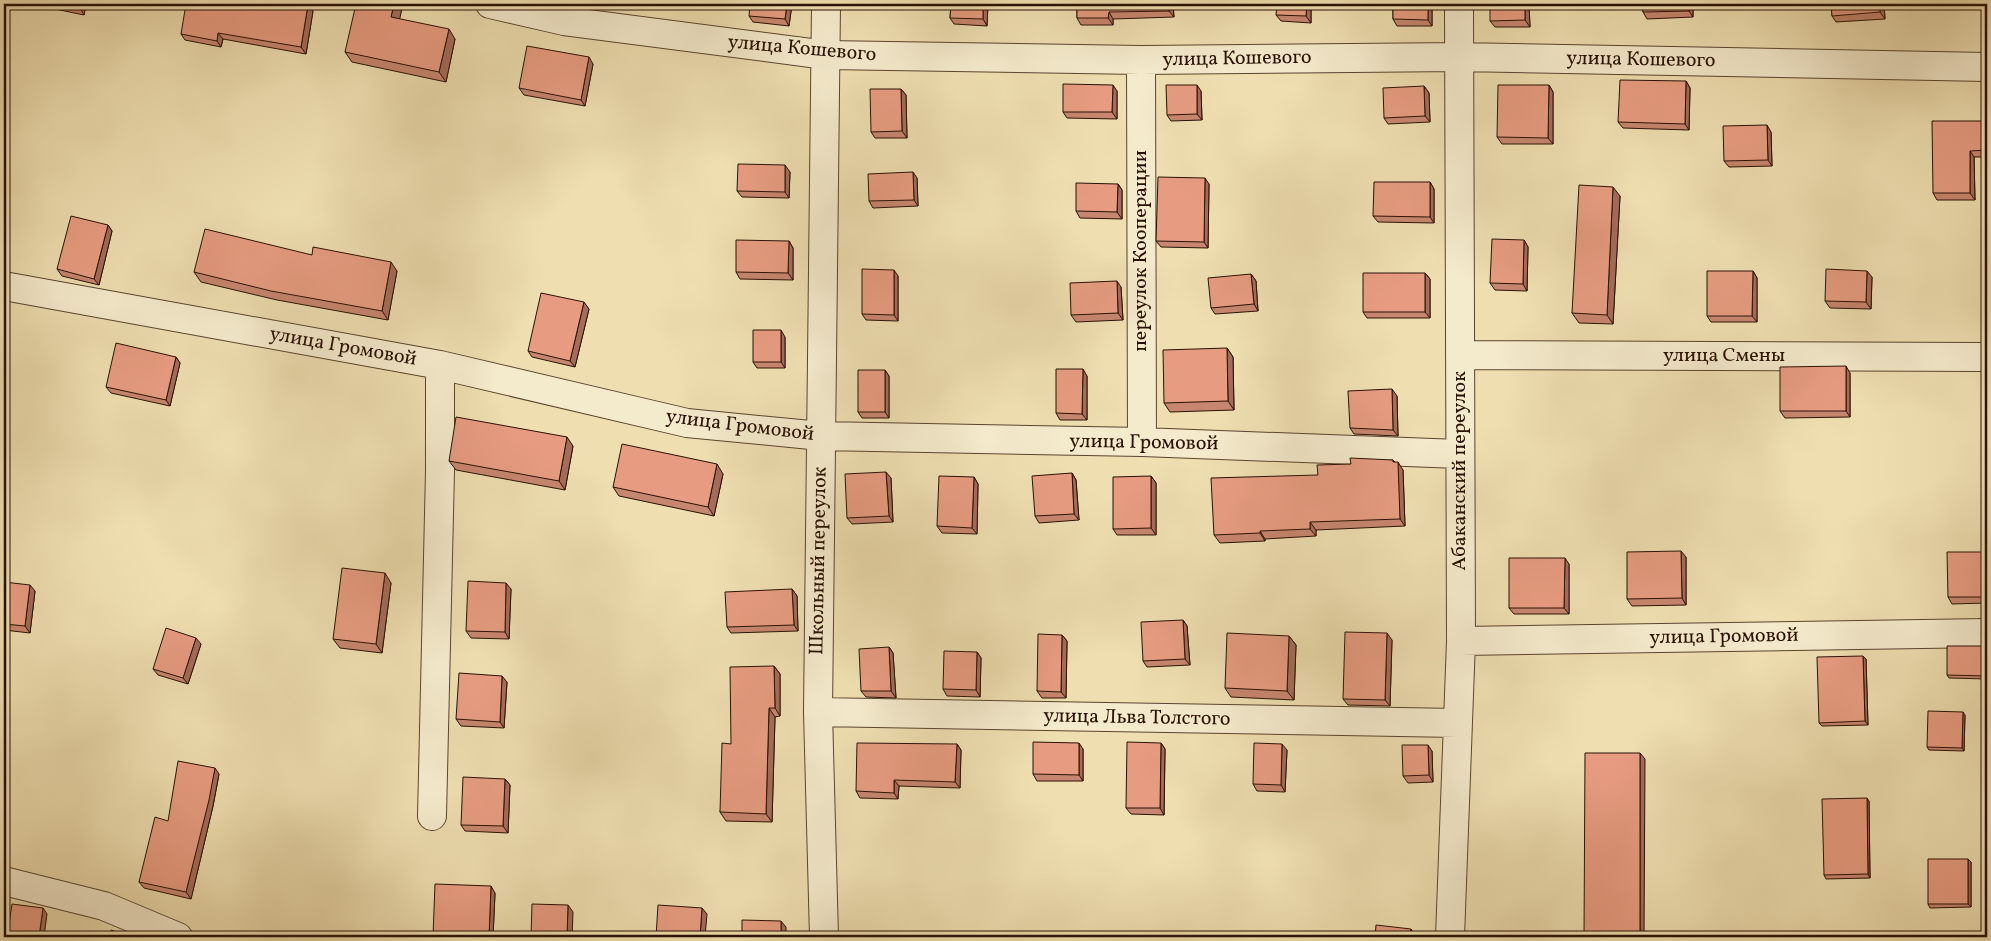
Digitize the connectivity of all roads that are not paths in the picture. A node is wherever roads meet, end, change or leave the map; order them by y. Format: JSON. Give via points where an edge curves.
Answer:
{"nodes":[{"id":1,"x":490,"y":4,"type":"edge"},
{"id":2,"x":826,"y":4,"type":"edge"},
{"id":3,"x":1459,"y":4,"type":"edge"},
{"id":4,"x":826,"y":55,"type":"junction"},
{"id":5,"x":1460,"y":57,"type":"junction"},
{"id":6,"x":1141,"y":60,"type":"junction"},
{"id":7,"x":1987,"y":68,"type":"edge"},
{"id":8,"x":4,"y":286,"type":"edge"},
{"id":9,"x":1460,"y":355,"type":"junction"},
{"id":10,"x":1987,"y":357,"type":"edge"},
{"id":11,"x":440,"y":365,"type":"junction"},
{"id":12,"x":821,"y":436,"type":"junction"},
{"id":13,"x":1142,"y":442,"type":"junction"},
{"id":14,"x":1459,"y":454,"type":"junction"},
{"id":15,"x":1987,"y":632,"type":"edge"},
{"id":16,"x":1461,"y":641,"type":"junction"},
{"id":17,"x":818,"y":712,"type":"junction"},
{"id":18,"x":1457,"y":723,"type":"junction"},
{"id":19,"x":432,"y":816,"type":"dead end"},
{"id":20,"x":4,"y":881,"type":"edge"},
{"id":21,"x":178,"y":937,"type":"edge"},
{"id":22,"x":824,"y":937,"type":"edge"},
{"id":23,"x":1450,"y":937,"type":"edge"}],
"edges":[{"from":1,"to":4,"type":"street","name":"улица Кошевого","via":[[564,21]]},
{"from":2,"to":4,"type":"street","name":"Школьный переулок"},
{"from":3,"to":5,"type":"street","name":"Абаканский переулок"},
{"from":4,"to":6,"type":"street","name":"улица Кошевого"},
{"from":4,"to":12,"type":"street","name":"Школьный переулок"},
{"from":5,"to":6,"type":"street","name":"улица Кошевого"},
{"from":5,"to":7,"type":"street","name":"улица Кошевого"},
{"from":5,"to":9,"type":"street","name":"Абаканский переулок"},
{"from":6,"to":13,"type":"street","name":"переулок Кооперации"},
{"from":8,"to":11,"type":"street","name":"улица Громовой"},
{"from":9,"to":10,"type":"street","name":"улица Смены"},
{"from":9,"to":14,"type":"street","name":"Абаканский переулок"},
{"from":11,"to":12,"type":"street","name":"улица Громовой","via":[[687,423]]},
{"from":11,"to":19,"type":"street"},
{"from":12,"to":13,"type":"street","name":"улица Громовой"},
{"from":12,"to":17,"type":"street","name":"Школьный переулок"},
{"from":13,"to":14,"type":"street","name":"улица Громовой"},
{"from":14,"to":16,"type":"street","name":"Абаканский переулок"},
{"from":15,"to":16,"type":"street","name":"улица Громовой"},
{"from":16,"to":18,"type":"street","name":"Абаканский переулок"},
{"from":17,"to":18,"type":"street","name":"улица Льва Толстого"},
{"from":17,"to":22,"type":"street","name":"Школьный переулок"},
{"from":18,"to":23,"type":"street","name":"Абаканский переулок"},
{"from":20,"to":21,"type":"street","via":[[104,906]]}]}
